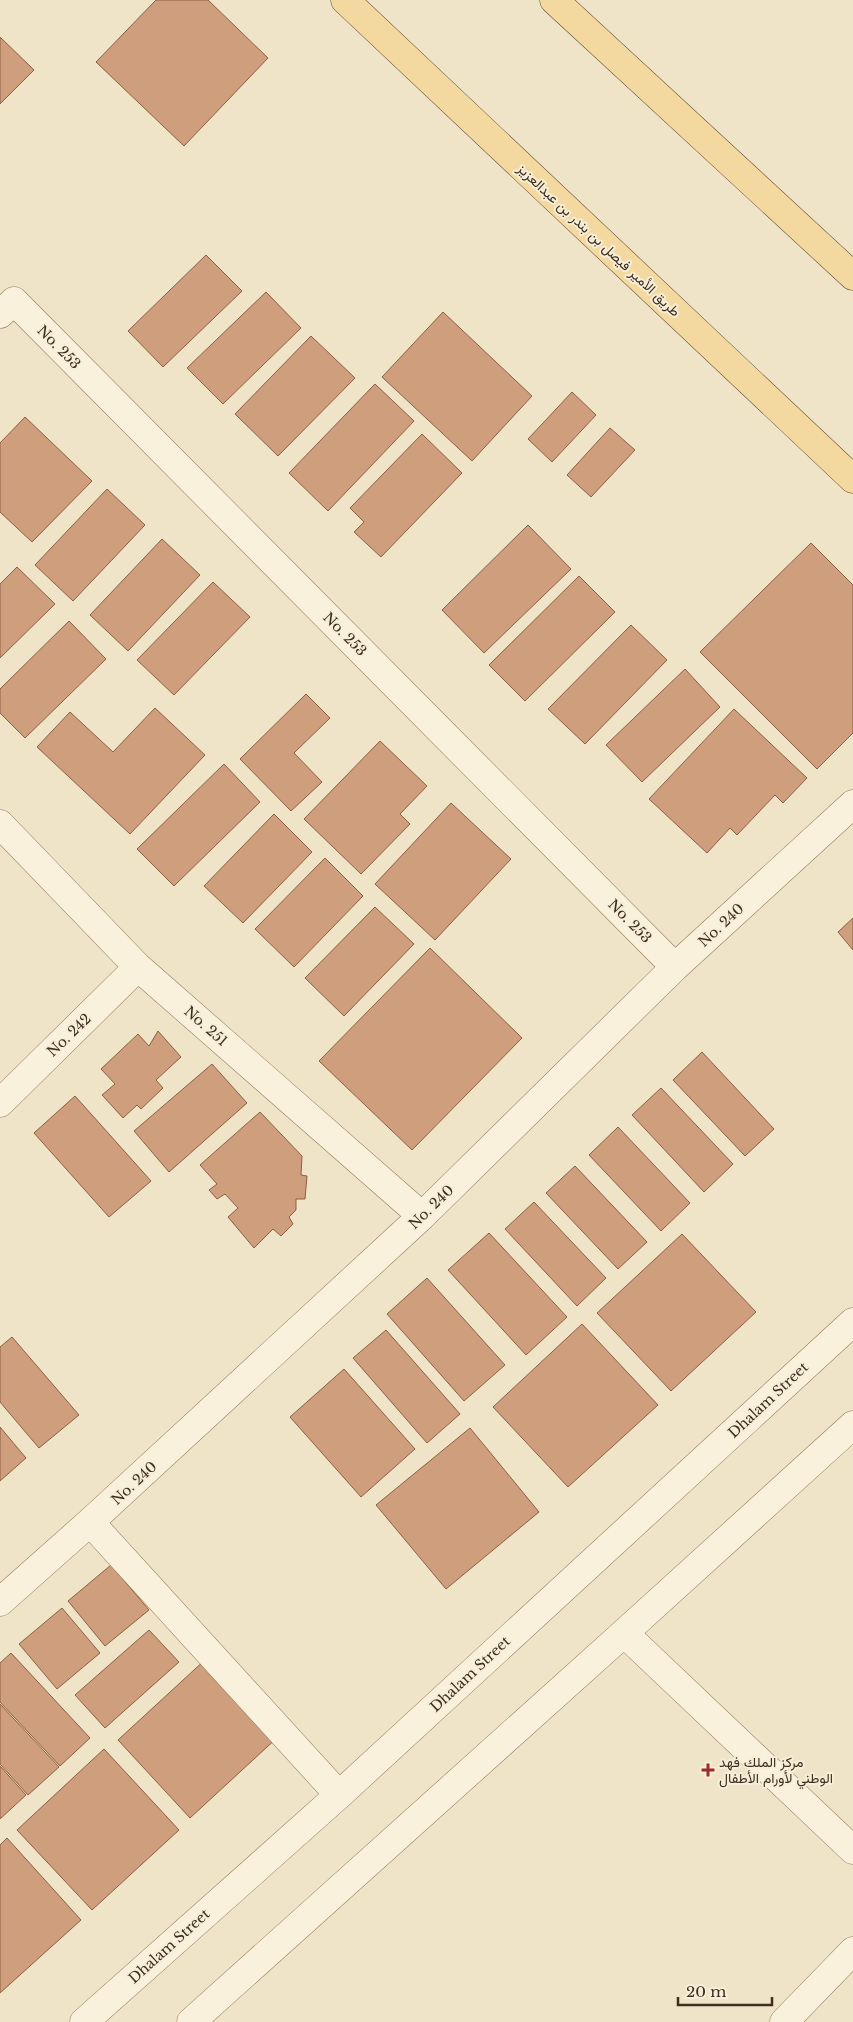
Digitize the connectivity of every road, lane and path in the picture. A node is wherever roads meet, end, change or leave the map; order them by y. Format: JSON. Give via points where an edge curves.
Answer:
{"nodes":[{"id":1,"x":345,"y":0,"type":"edge"},
{"id":2,"x":554,"y":0,"type":"edge"},
{"id":3,"x":853,"y":276,"type":"edge"},
{"id":4,"x":7,"y":308,"type":"edge"},
{"id":5,"x":853,"y":479,"type":"edge"},
{"id":6,"x":853,"y":804,"type":"edge"},
{"id":7,"x":0,"y":824,"type":"edge"},
{"id":8,"x":138,"y":967,"type":"junction"},
{"id":9,"x":675,"y":967,"type":"junction"},
{"id":10,"x":0,"y":1103,"type":"edge"},
{"id":11,"x":422,"y":1216,"type":"junction"},
{"id":12,"x":853,"y":1322,"type":"edge"},
{"id":13,"x":853,"y":1425,"type":"edge"},
{"id":14,"x":90,"y":1522,"type":"junction"},
{"id":15,"x":0,"y":1602,"type":"edge"},
{"id":16,"x":624,"y":1633,"type":"junction"},
{"id":17,"x":339,"y":1796,"type":"junction"},
{"id":18,"x":853,"y":1850,"type":"edge"},
{"id":19,"x":853,"y":1951,"type":"edge"},
{"id":20,"x":84,"y":2022,"type":"edge"},
{"id":21,"x":191,"y":2022,"type":"edge"},
{"id":22,"x":784,"y":2022,"type":"edge"}],
"edges":[{"from":1,"to":5,"type":"main road","name":"طريق الأمير فيصل بن بندر بن عبدالعزيز"},
{"from":2,"to":3,"type":"main road"},
{"from":4,"to":9,"type":"street","name":"No. 253"},
{"from":6,"to":9,"type":"street","name":"No. 240"},
{"from":7,"to":8,"type":"street","name":"No. 251"},
{"from":8,"to":10,"type":"street","name":"No. 242"},
{"from":8,"to":11,"type":"street","name":"No. 251"},
{"from":9,"to":11,"type":"street","name":"No. 240"},
{"from":11,"to":14,"type":"street","name":"No. 240"},
{"from":12,"to":17,"type":"street","name":"Dhalam Street"},
{"from":13,"to":16,"type":"street"},
{"from":14,"to":15,"type":"street","name":"No. 240"},
{"from":14,"to":17,"type":"street"},
{"from":16,"to":18,"type":"street"},
{"from":16,"to":21,"type":"street"},
{"from":17,"to":20,"type":"street","name":"Dhalam Street"},
{"from":19,"to":22,"type":"street"}]}
